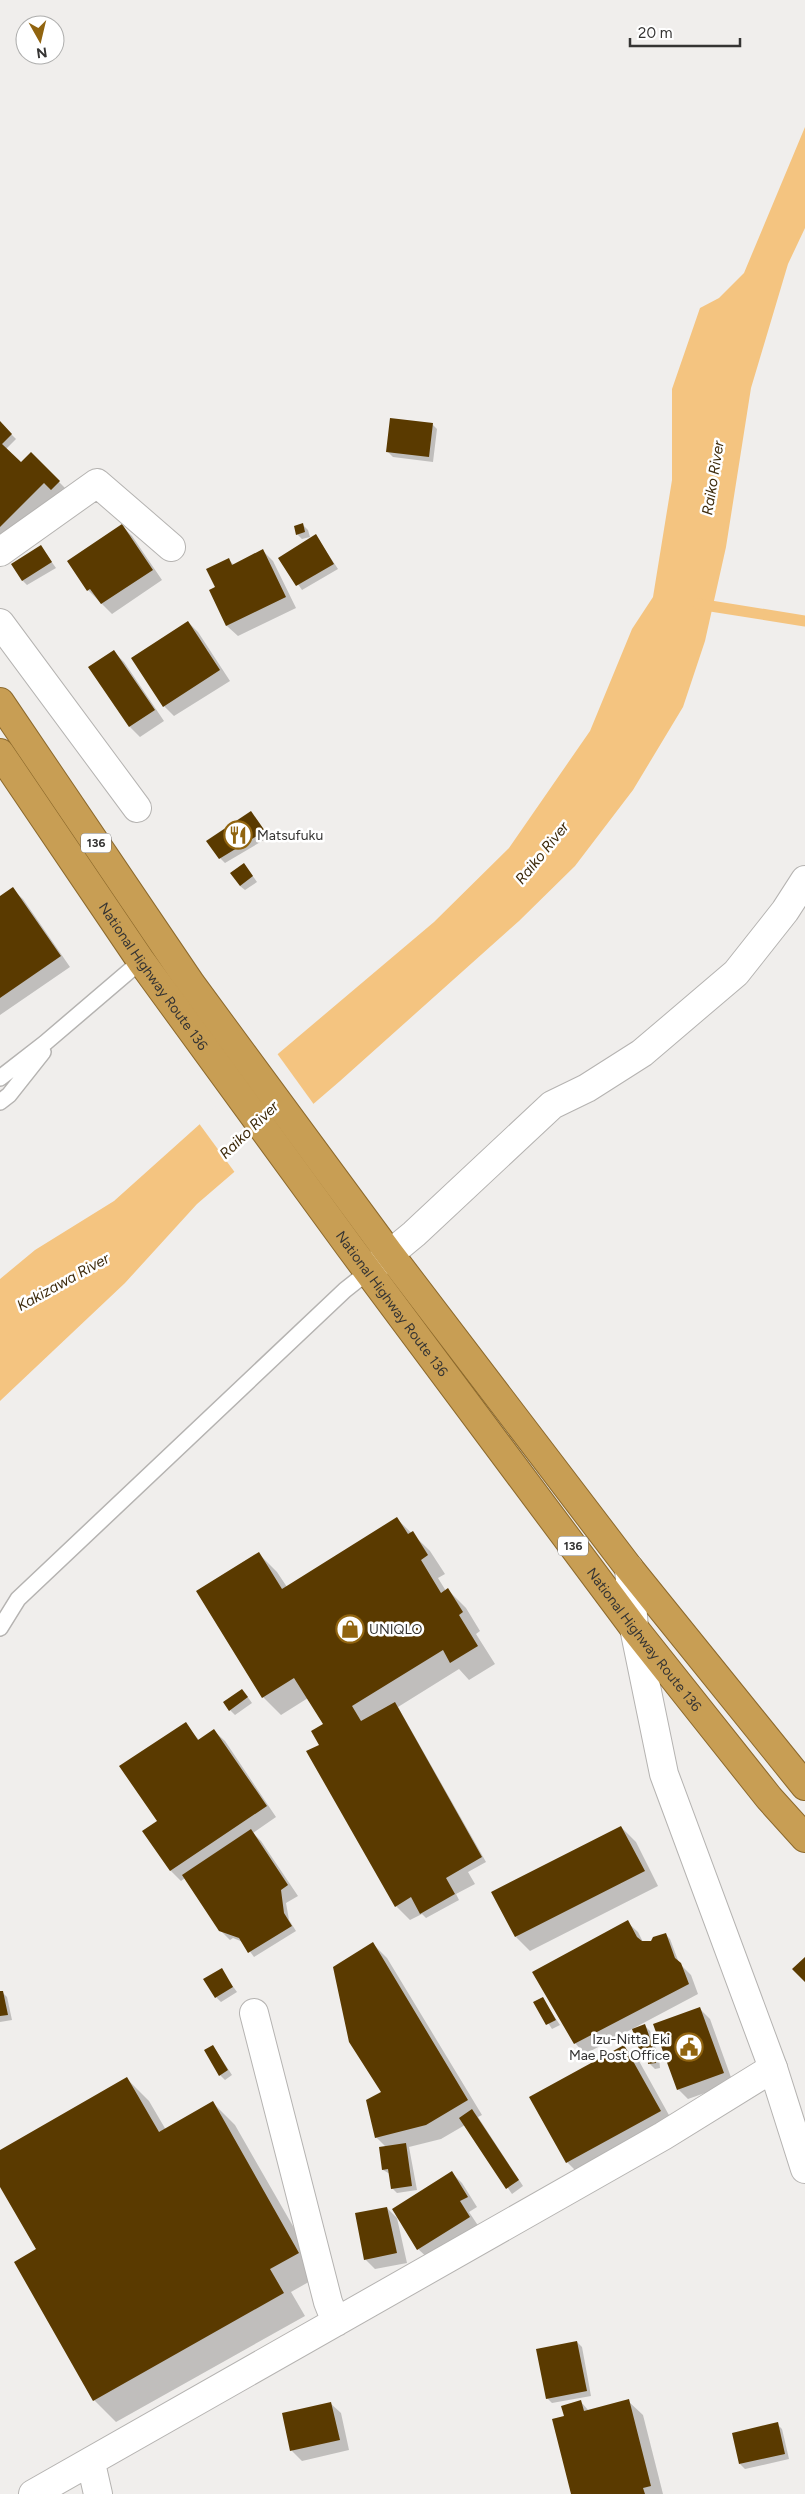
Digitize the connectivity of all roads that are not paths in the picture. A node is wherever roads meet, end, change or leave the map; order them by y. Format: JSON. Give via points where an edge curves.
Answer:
{"nodes":[{"id":1,"x":172,"y":547,"type":"dead end"},
{"id":2,"x":0,"y":552,"type":"edge"},
{"id":3,"x":0,"y":623,"type":"edge"},
{"id":4,"x":0,"y":702,"type":"edge"},
{"id":5,"x":0,"y":753,"type":"edge"},
{"id":6,"x":137,"y":808,"type":"dead end"},
{"id":7,"x":805,"y":880,"type":"edge"},
{"id":8,"x":141,"y":961,"type":"junction"},
{"id":9,"x":63,"y":1028,"type":"junction"},
{"id":10,"x":0,"y":1078,"type":"edge"},
{"id":11,"x":0,"y":1102,"type":"edge"},
{"id":12,"x":389,"y":1253,"type":"junction"},
{"id":13,"x":369,"y":1271,"type":"junction"},
{"id":14,"x":629,"y":1568,"type":"junction"},
{"id":15,"x":0,"y":1628,"type":"edge"},
{"id":16,"x":634,"y":1628,"type":"junction"},
{"id":17,"x":805,"y":1786,"type":"edge"},
{"id":18,"x":805,"y":1838,"type":"edge"},
{"id":19,"x":254,"y":2013,"type":"dead end"},
{"id":20,"x":772,"y":2068,"type":"junction"},
{"id":21,"x":805,"y":2169,"type":"edge"},
{"id":22,"x":336,"y":2322,"type":"junction"},
{"id":23,"x":90,"y":2463,"type":"junction"},
{"id":24,"x":33,"y":2494,"type":"edge"},
{"id":25,"x":98,"y":2494,"type":"edge"}],
"edges":[{"from":1,"to":2,"type":"street","via":[[97,484]]},
{"from":3,"to":6,"type":"street"},
{"from":4,"to":12,"type":"highway","name":"National Highway Route 136","number":"136","via":[[191,984]]},
{"from":5,"to":8,"type":"highway","name":"National Highway Route 136","number":"136"},
{"from":7,"to":12,"type":"street","via":[[736,973],[642,1053],[587,1088],[552,1105],[414,1234]]},
{"from":8,"to":9,"type":"lane"},
{"from":8,"to":13,"type":"highway","name":"National Highway Route 136","number":"136"},
{"from":9,"to":10,"type":"lane"},
{"from":9,"to":11,"type":"lane"},
{"from":12,"to":13,"type":"street"},
{"from":12,"to":14,"type":"highway","name":"National Highway Route 136","number":"136"},
{"from":13,"to":15,"type":"lane","via":[[344,1290],[18,1599]]},
{"from":13,"to":16,"type":"highway","name":"National Highway Route 136","number":"136"},
{"from":14,"to":16,"type":"street"},
{"from":14,"to":17,"type":"highway","name":"National Highway Route 136","number":"136"},
{"from":16,"to":18,"type":"highway","name":"National Highway Route 136","number":"136","via":[[769,1798]]},
{"from":16,"to":20,"type":"street","via":[[664,1774]]},
{"from":19,"to":22,"type":"street","via":[[328,2302]]},
{"from":20,"to":21,"type":"street"},
{"from":20,"to":22,"type":"street","via":[[663,2136]]},
{"from":22,"to":23,"type":"street"},
{"from":23,"to":24,"type":"street"},
{"from":23,"to":25,"type":"street"}]}
